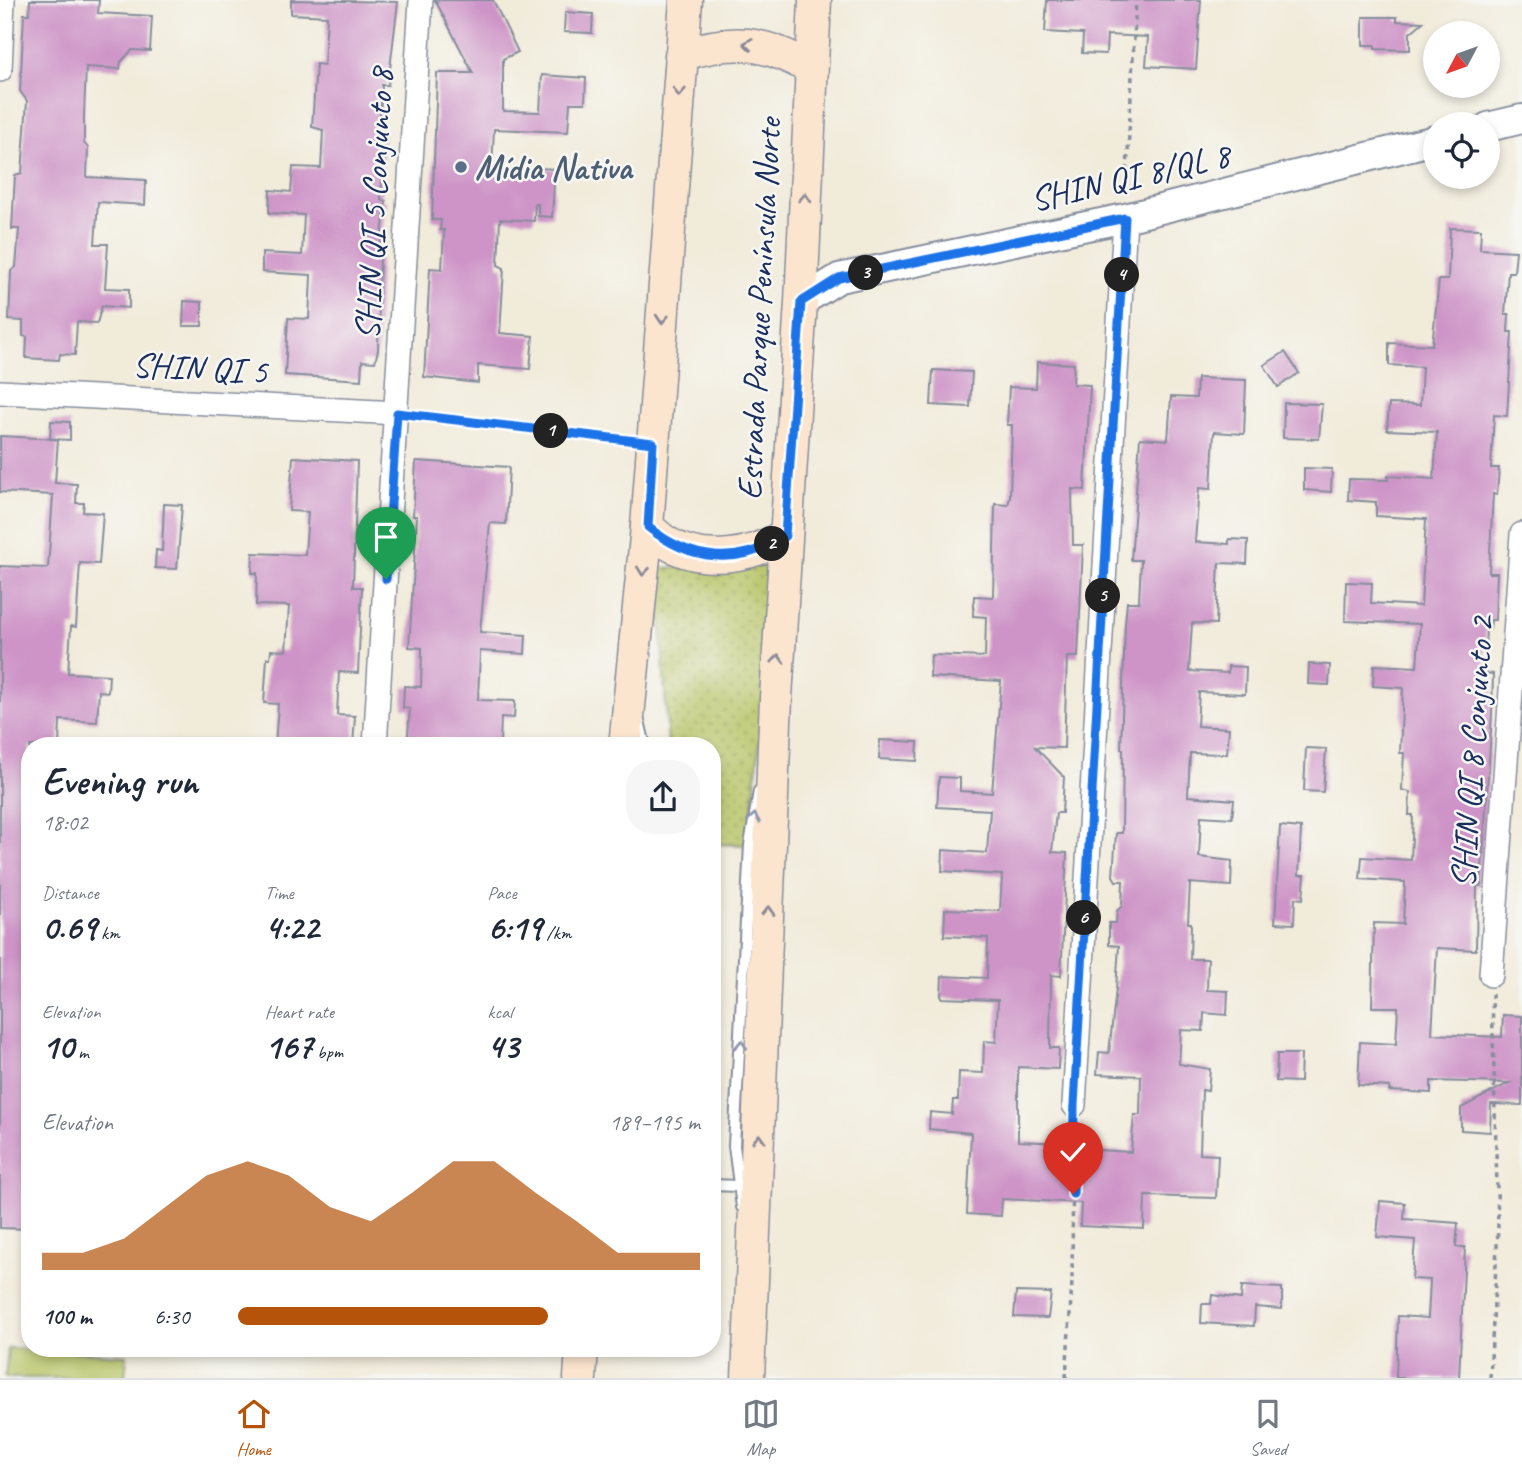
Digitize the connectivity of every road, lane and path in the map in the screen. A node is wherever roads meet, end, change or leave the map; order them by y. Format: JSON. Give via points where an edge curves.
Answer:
{"nodes":[{"id":1,"x":4,"y":0,"type":"edge"},
{"id":2,"x":421,"y":0,"type":"edge"},
{"id":3,"x":686,"y":0,"type":"edge"},
{"id":4,"x":815,"y":0,"type":"edge"},
{"id":5,"x":1136,"y":0,"type":"edge"},
{"id":6,"x":681,"y":55,"type":"junction"},
{"id":7,"x":810,"y":68,"type":"junction"},
{"id":8,"x":0,"y":71,"type":"edge"},
{"id":9,"x":1522,"y":119,"type":"edge"},
{"id":10,"x":1500,"y":124,"type":"edge"},
{"id":11,"x":1423,"y":144,"type":"edge"},
{"id":12,"x":1125,"y":218,"type":"junction"},
{"id":13,"x":803,"y":251,"type":"junction"},
{"id":14,"x":839,"y":278,"type":"junction"},
{"id":15,"x":801,"y":302,"type":"junction"},
{"id":16,"x":0,"y":392,"type":"edge"},
{"id":17,"x":397,"y":413,"type":"junction"},
{"id":18,"x":653,"y":443,"type":"junction"},
{"id":19,"x":648,"y":527,"type":"junction"},
{"id":20,"x":1522,"y":534,"type":"edge"},
{"id":21,"x":785,"y":536,"type":"junction"},
{"id":22,"x":630,"y":691,"type":"junction"},
{"id":23,"x":776,"y":698,"type":"junction"},
{"id":24,"x":376,"y":737,"type":"edge"},
{"id":25,"x":626,"y":737,"type":"edge"},
{"id":26,"x":643,"y":737,"type":"edge"},
{"id":27,"x":1491,"y":975,"type":"joint"},
{"id":28,"x":1074,"y":1105,"type":"joint"},
{"id":29,"x":721,"y":1185,"type":"edge"},
{"id":30,"x":738,"y":1186,"type":"junction"},
{"id":31,"x":754,"y":1283,"type":"junction"},
{"id":32,"x":581,"y":1357,"type":"edge"},
{"id":33,"x":580,"y":1378,"type":"edge"},
{"id":34,"x":748,"y":1378,"type":"edge"},
{"id":35,"x":1066,"y":1378,"type":"edge"},
{"id":36,"x":1490,"y":1378,"type":"edge"}],
"edges":[{"from":1,"to":8,"type":"street"},
{"from":2,"to":17,"type":"street","name":"SHIN QI 5 Conjunto 8"},
{"from":3,"to":6,"type":"main road"},
{"from":4,"to":7,"type":"main road","name":"Estrada Parque Península Norte"},
{"from":5,"to":12,"type":"path"},
{"from":7,"to":6,"type":"main road","one_way":true,"via":[[765,46],[736,43]]},
{"from":6,"to":18,"type":"main road","one_way":true},
{"from":13,"to":7,"type":"main road","name":"Estrada Parque Península Norte","one_way":true},
{"from":9,"to":10,"type":"street"},
{"from":11,"to":12,"type":"street","name":"SHIN QI 8/QL 8"},
{"from":12,"to":14,"type":"street","name":"SHIN QI 8/QL 8"},
{"from":12,"to":28,"type":"street"},
{"from":13,"to":14,"type":"street"},
{"from":13,"to":15,"type":"main road","name":"Estrada Parque Península Norte"},
{"from":14,"to":15,"type":"street","name":"SHIN QI 8/QL 8"},
{"from":15,"to":21,"type":"main road","name":"Estrada Parque Península Norte"},
{"from":16,"to":17,"type":"street","name":"SHIN QI 5"},
{"from":17,"to":18,"type":"path"},
{"from":17,"to":24,"type":"street","name":"SHIN QI 5 Conjunto 8"},
{"from":18,"to":19,"type":"main road"},
{"from":19,"to":21,"type":"main road","via":[[669,544],[708,555],[756,551]]},
{"from":19,"to":22,"type":"main road","one_way":true},
{"from":20,"to":27,"type":"street","name":"SHIN QI 8 Conjunto 2"},
{"from":23,"to":21,"type":"main road","name":"Estrada Parque Península Norte","one_way":true},
{"from":22,"to":25,"type":"main road"},
{"from":22,"to":26,"type":"lane"},
{"from":30,"to":23,"type":"lane","one_way":true,"via":[[734,1146],[750,845]]},
{"from":31,"to":23,"type":"main road","name":"Estrada Parque Península Norte","one_way":true},
{"from":27,"to":36,"type":"path","via":[[1497,1227]]},
{"from":28,"to":35,"type":"path"},
{"from":29,"to":30,"type":"lane"},
{"from":30,"to":31,"type":"lane"},
{"from":31,"to":34,"type":"main road","name":"Estrada Parque Península Norte"},
{"from":32,"to":33,"type":"main road"}]}
